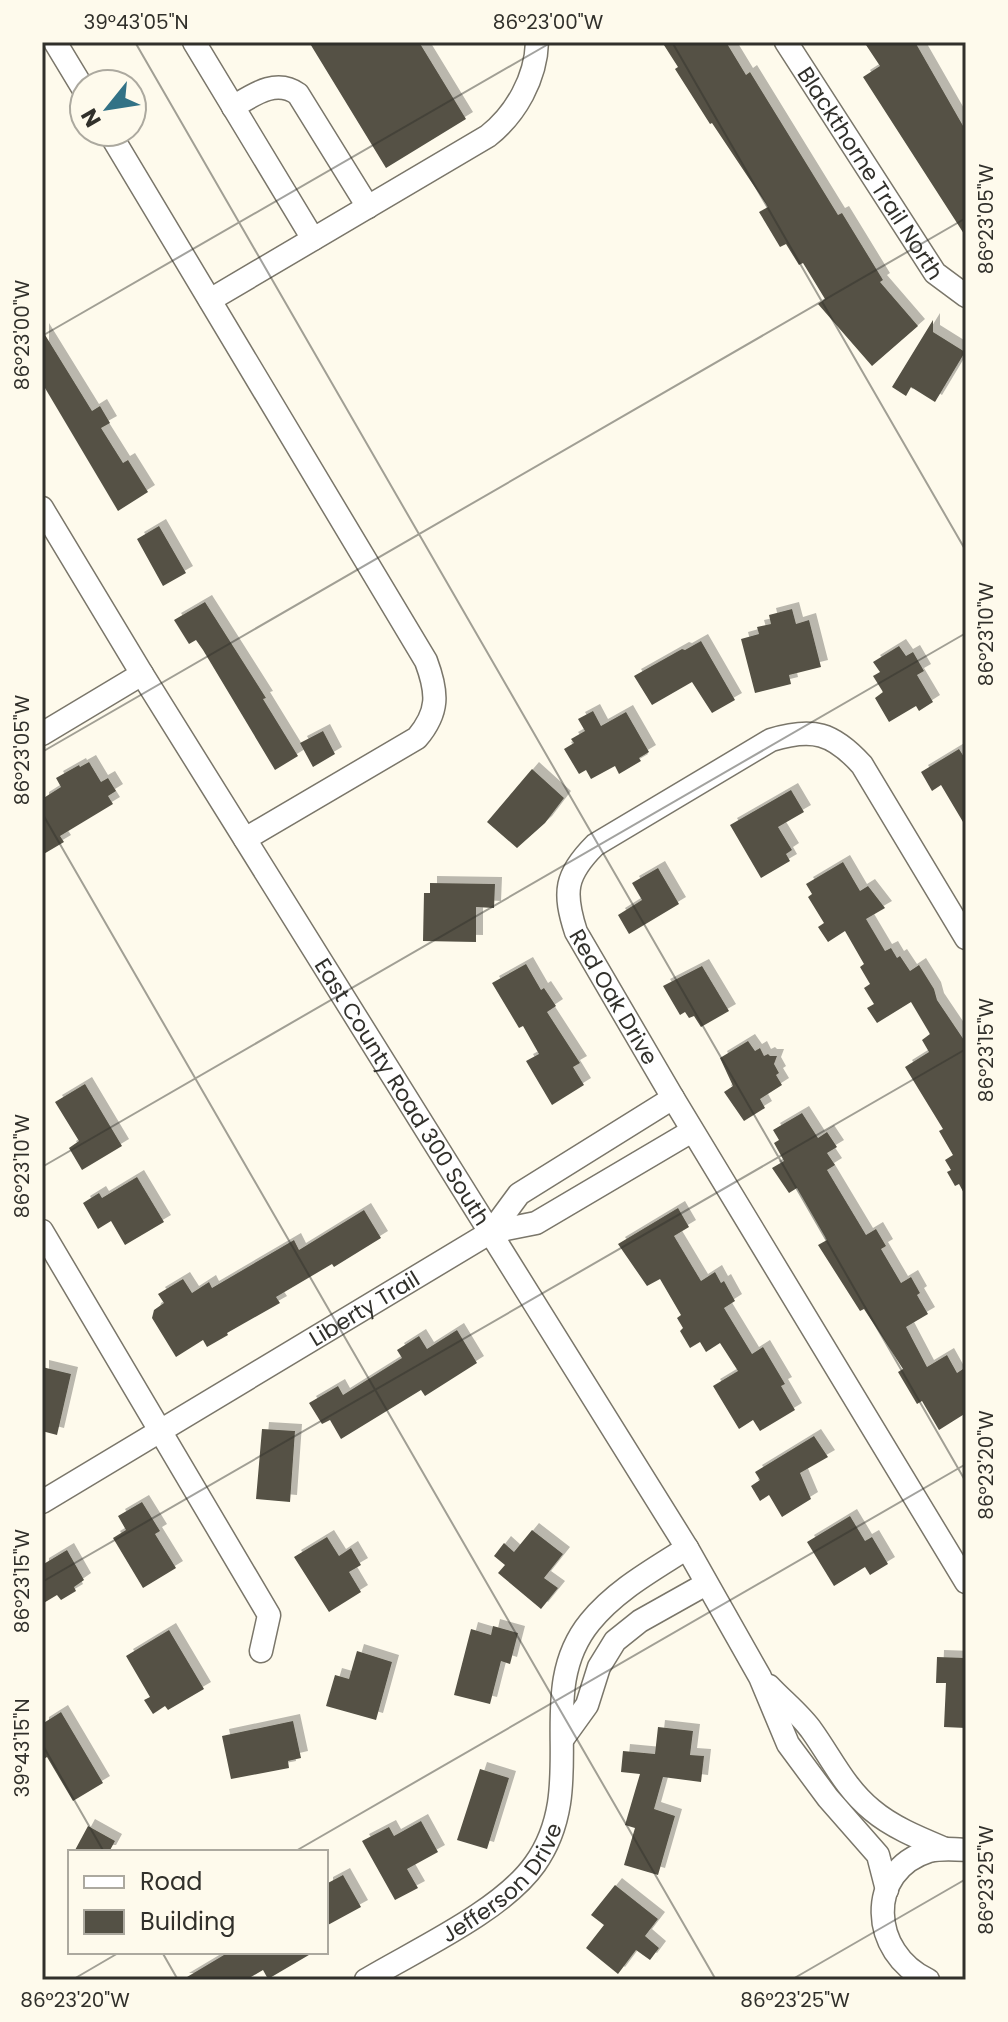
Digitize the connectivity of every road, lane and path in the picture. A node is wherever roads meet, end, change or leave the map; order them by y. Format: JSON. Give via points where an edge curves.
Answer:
{"nodes":[{"id":1,"x":55,"y":42,"type":"edge"},
{"id":2,"x":194,"y":42,"type":"edge"},
{"id":3,"x":537,"y":42,"type":"edge"},
{"id":4,"x":786,"y":42,"type":"edge"},
{"id":5,"x":71,"y":68,"type":"edge"},
{"id":6,"x":233,"y":107,"type":"junction"},
{"id":7,"x":119,"y":148,"type":"edge"},
{"id":8,"x":368,"y":207,"type":"junction"},
{"id":9,"x":313,"y":239,"type":"junction"},
{"id":10,"x":966,"y":296,"type":"edge"},
{"id":11,"x":210,"y":300,"type":"junction"},
{"id":12,"x":42,"y":508,"type":"edge"},
{"id":13,"x":142,"y":674,"type":"junction"},
{"id":14,"x":42,"y":734,"type":"edge"},
{"id":15,"x":245,"y":839,"type":"junction"},
{"id":16,"x":966,"y":938,"type":"edge"},
{"id":17,"x":673,"y":1098,"type":"junction"},
{"id":18,"x":692,"y":1131,"type":"junction"},
{"id":19,"x":42,"y":1231,"type":"edge"},
{"id":20,"x":491,"y":1232,"type":"junction"},
{"id":21,"x":160,"y":1432,"type":"junction"},
{"id":22,"x":42,"y":1502,"type":"edge"},
{"id":23,"x":687,"y":1548,"type":"junction"},
{"id":24,"x":966,"y":1582,"type":"edge"},
{"id":25,"x":706,"y":1584,"type":"junction"},
{"id":26,"x":590,"y":1622,"type":"junction"},
{"id":27,"x":615,"y":1641,"type":"junction"},
{"id":28,"x":261,"y":1651,"type":"dead end"},
{"id":29,"x":760,"y":1677,"type":"junction"},
{"id":30,"x":564,"y":1737,"type":"junction"},
{"id":31,"x":960,"y":1849,"type":"edge"},
{"id":32,"x":887,"y":1890,"type":"junction"},
{"id":33,"x":366,"y":1980,"type":"edge"},
{"id":34,"x":928,"y":1980,"type":"edge"}],
"edges":[{"from":1,"to":5,"type":"street"},
{"from":2,"to":6,"type":"street"},
{"from":3,"to":8,"type":"street","via":[[531,72],[505,123]]},
{"from":4,"to":10,"type":"street","name":"Blackthorne Trail North","via":[[935,273]]},
{"from":6,"to":8,"type":"street","via":[[276,87],[298,94]]},
{"from":6,"to":9,"type":"street"},
{"from":7,"to":11,"type":"street"},
{"from":8,"to":9,"type":"street"},
{"from":9,"to":11,"type":"street"},
{"from":11,"to":15,"type":"street","via":[[426,661],[436,706],[417,738]]},
{"from":12,"to":13,"type":"street","name":"East County Road 300 South"},
{"from":13,"to":14,"type":"street"},
{"from":13,"to":15,"type":"street","name":"East County Road 300 South"},
{"from":15,"to":20,"type":"street","name":"East County Road 300 South"},
{"from":16,"to":17,"type":"street","name":"Red Oak Drive","via":[[862,765],[843,744],[795,732],[771,740],[595,845],[578,863],[568,885],[576,932]]},
{"from":17,"to":18,"type":"street","name":"Red Oak Drive"},
{"from":17,"to":20,"type":"street","name":"Liberty Trail","via":[[519,1194]]},
{"from":18,"to":20,"type":"street","via":[[536,1223]]},
{"from":18,"to":24,"type":"street","name":"Red Oak Drive"},
{"from":19,"to":21,"type":"street"},
{"from":20,"to":21,"type":"street","name":"Liberty Trail"},
{"from":20,"to":23,"type":"street","name":"East County Road 300 South"},
{"from":21,"to":22,"type":"street","name":"Liberty Trail"},
{"from":21,"to":28,"type":"street","via":[[269,1615]]},
{"from":23,"to":25,"type":"street","name":"East County Road 300 South"},
{"from":23,"to":26,"type":"street","name":"Jefferson Drive","via":[[636,1581]]},
{"from":25,"to":27,"type":"street"},
{"from":25,"to":29,"type":"street","name":"East County Road 300 South"},
{"from":26,"to":27,"type":"street"},
{"from":26,"to":30,"type":"street","name":"Jefferson Drive","via":[[563,1684]]},
{"from":27,"to":30,"type":"street","via":[[599,1667],[587,1705]]},
{"from":29,"to":31,"type":"street","name":"East County Road 300 South","via":[[812,1730],[833,1767],[873,1811],[895,1825]]},
{"from":29,"to":32,"type":"street","name":"East County Road 300 South","via":[[788,1744],[878,1855]]},
{"from":30,"to":33,"type":"street","name":"Jefferson Drive","via":[[557,1821],[533,1867],[495,1904]]},
{"from":31,"to":32,"type":"street","via":[[926,1852],[909,1861]]},
{"from":32,"to":34,"type":"street","via":[[883,1927],[889,1945],[899,1961]]}]}
